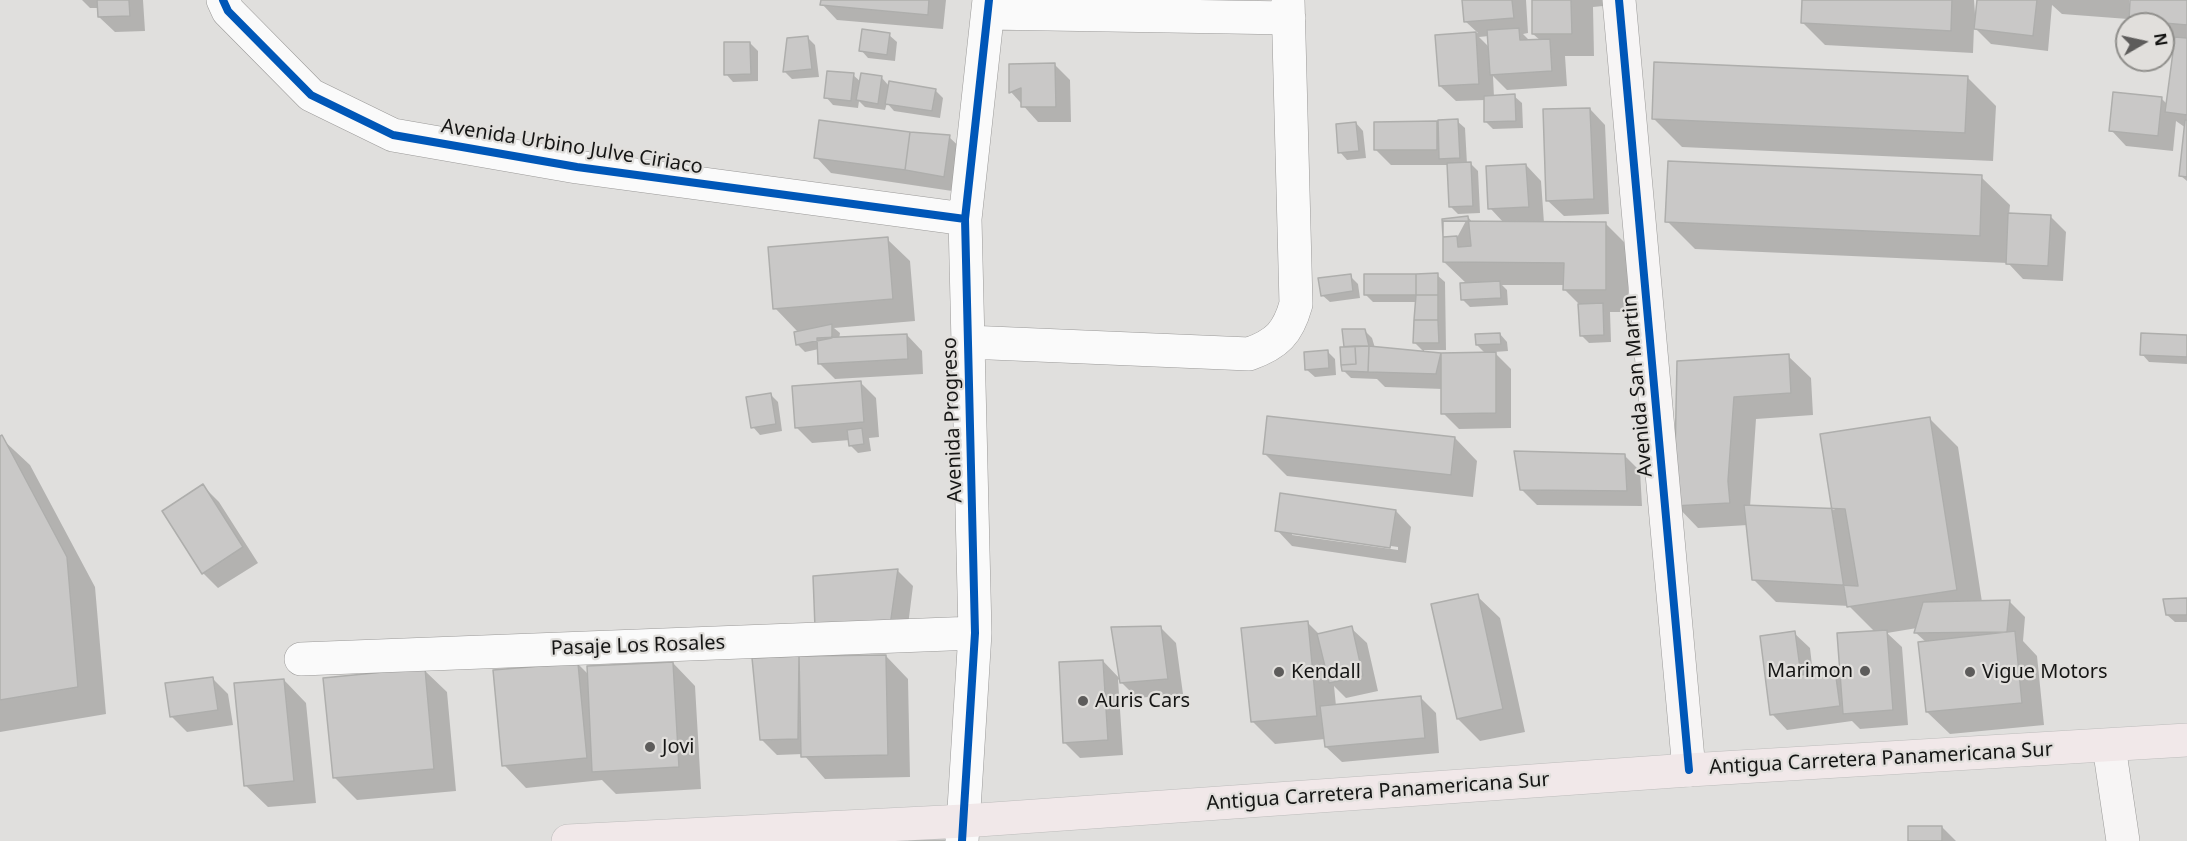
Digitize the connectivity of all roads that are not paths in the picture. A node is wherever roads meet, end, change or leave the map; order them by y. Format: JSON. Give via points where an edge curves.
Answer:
{"nodes":[{"id":1,"x":223,"y":0,"type":"edge"},
{"id":2,"x":1619,"y":0,"type":"edge"},
{"id":3,"x":989,"y":7,"type":"edge"},
{"id":4,"x":1288,"y":9,"type":"edge"},
{"id":5,"x":965,"y":219,"type":"junction"},
{"id":6,"x":967,"y":342,"type":"junction"},
{"id":7,"x":975,"y":633,"type":"junction"},
{"id":8,"x":301,"y":659,"type":"dead end"},
{"id":9,"x":2187,"y":740,"type":"edge"},
{"id":10,"x":2109,"y":746,"type":"junction"},
{"id":11,"x":1689,"y":770,"type":"junction"},
{"id":12,"x":963,"y":831,"type":"edge"},
{"id":13,"x":568,"y":841,"type":"edge"},
{"id":14,"x":2123,"y":841,"type":"edge"}],
"edges":[{"from":1,"to":5,"type":"street","name":"Avenida Urbino Julve Ciriaco","via":[[228,11],[311,94],[393,135],[577,167]]},
{"from":2,"to":11,"type":"street","name":"Avenida San Martin"},
{"from":3,"to":4,"type":"street"},
{"from":3,"to":5,"type":"street","name":"Avenida Progreso"},
{"from":4,"to":6,"type":"street","via":[[1296,304],[1291,322],[1280,337],[1249,354]]},
{"from":5,"to":6,"type":"street","name":"Avenida Progreso"},
{"from":6,"to":7,"type":"street","name":"Avenida Progreso"},
{"from":7,"to":8,"type":"street","name":"Pasaje Los Rosales"},
{"from":7,"to":12,"type":"street","name":"Avenida Progreso"},
{"from":9,"to":10,"type":"highway","name":"Antigua Carretera Panamericana Sur"},
{"from":10,"to":11,"type":"highway","name":"Antigua Carretera Panamericana Sur"},
{"from":10,"to":14,"type":"street"},
{"from":11,"to":12,"type":"highway","name":"Antigua Carretera Panamericana Sur"},
{"from":12,"to":13,"type":"highway","name":"Antigua Carretera Panamericana Sur"}]}
